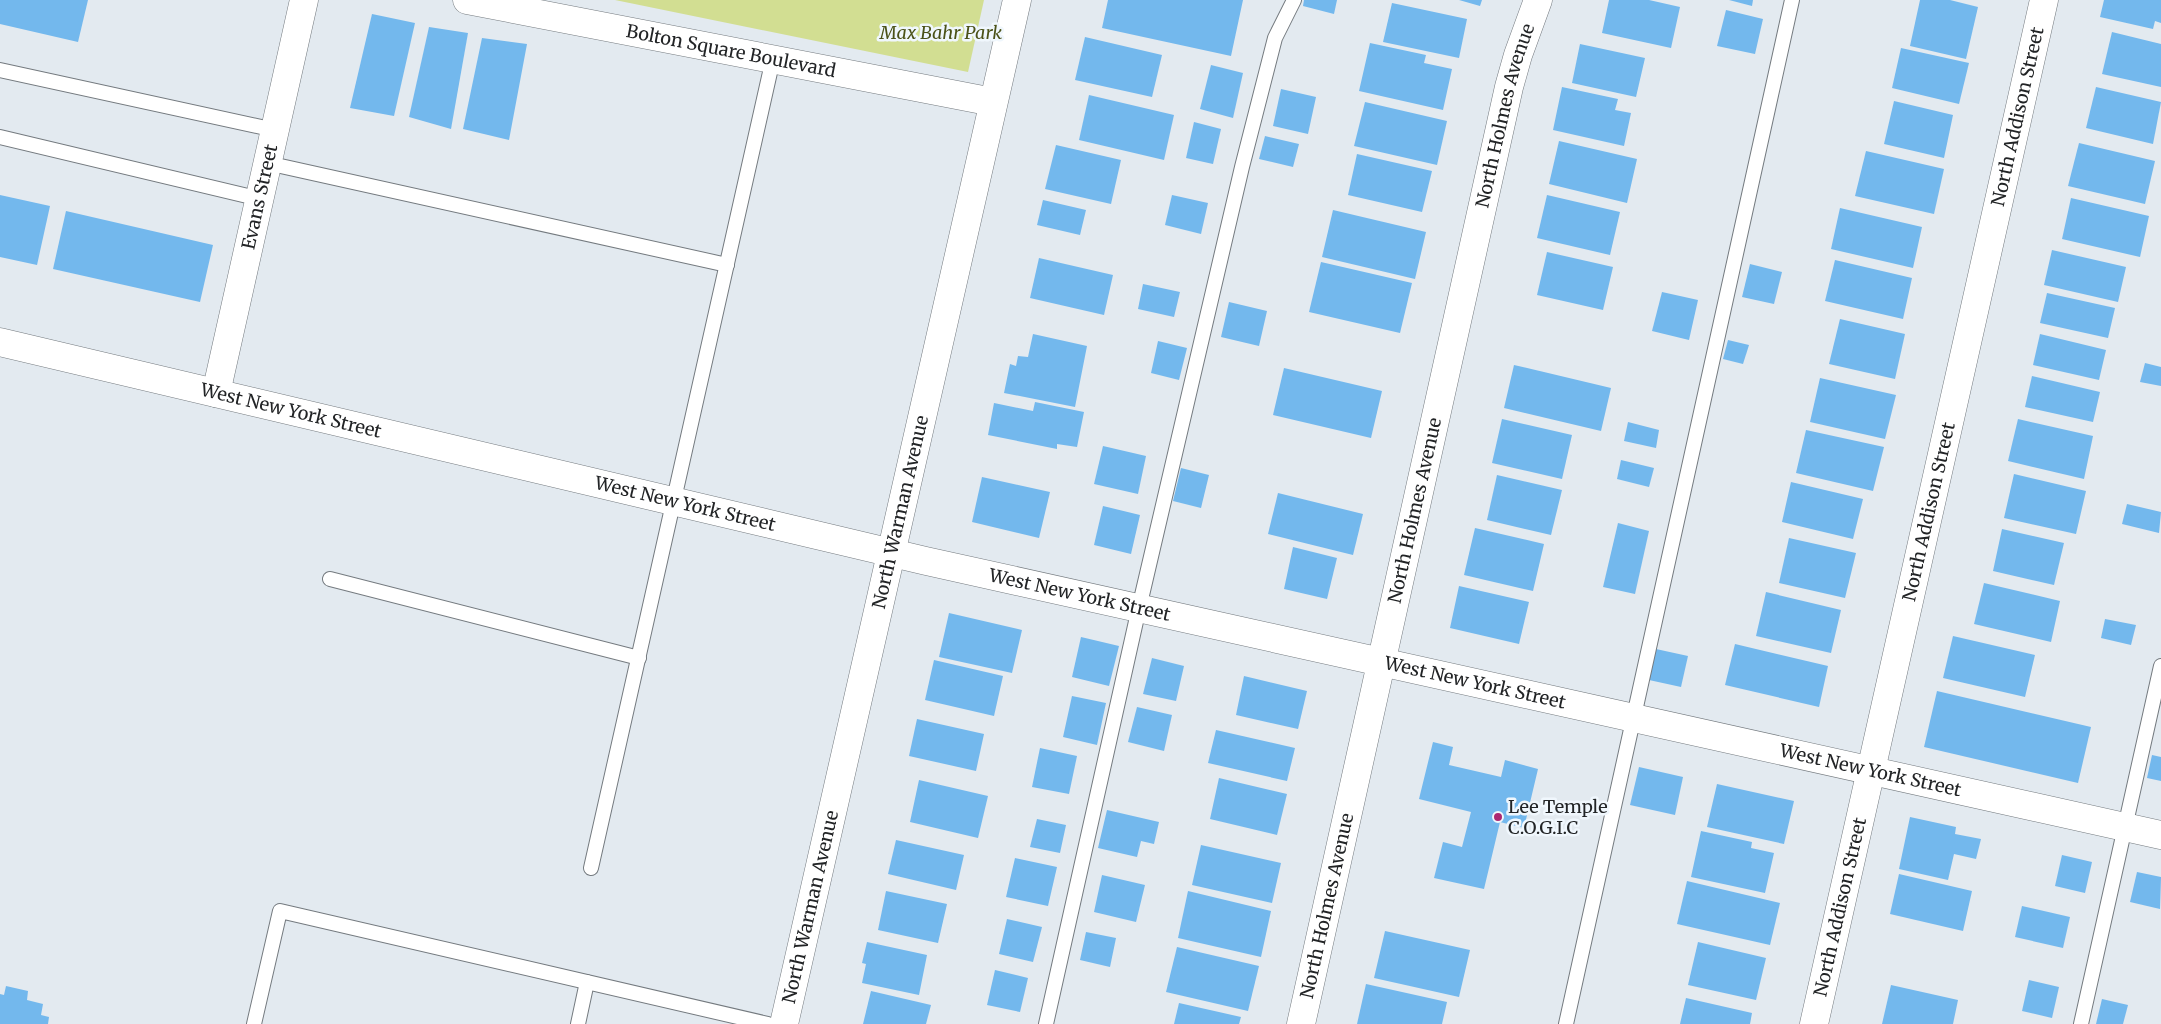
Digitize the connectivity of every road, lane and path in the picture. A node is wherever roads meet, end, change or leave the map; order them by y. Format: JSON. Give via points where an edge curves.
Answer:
{"nodes":[{"id":1,"x":304,"y":0,"type":"edge"},
{"id":2,"x":467,"y":0,"type":"edge"},
{"id":3,"x":1016,"y":0,"type":"edge"},
{"id":4,"x":1294,"y":0,"type":"edge"},
{"id":5,"x":1538,"y":0,"type":"edge"},
{"id":6,"x":1792,"y":0,"type":"edge"},
{"id":7,"x":2044,"y":0,"type":"edge"},
{"id":8,"x":773,"y":59,"type":"junction"},
{"id":9,"x":0,"y":70,"type":"edge"},
{"id":10,"x":994,"y":102,"type":"junction"},
{"id":11,"x":275,"y":130,"type":"junction"},
{"id":12,"x":0,"y":137,"type":"edge"},
{"id":13,"x":268,"y":163,"type":"junction"},
{"id":14,"x":260,"y":199,"type":"junction"},
{"id":15,"x":727,"y":266,"type":"junction"},
{"id":16,"x":0,"y":342,"type":"edge"},
{"id":17,"x":216,"y":393,"type":"junction"},
{"id":18,"x":674,"y":502,"type":"junction"},
{"id":19,"x":891,"y":553,"type":"junction"},
{"id":20,"x":330,"y":579,"type":"dead end"},
{"id":21,"x":1139,"y":608,"type":"junction"},
{"id":22,"x":639,"y":658,"type":"junction"},
{"id":23,"x":1382,"y":662,"type":"junction"},
{"id":24,"x":2161,"y":666,"type":"edge"},
{"id":25,"x":1634,"y":718,"type":"junction"},
{"id":26,"x":1871,"y":771,"type":"junction"},
{"id":27,"x":2125,"y":827,"type":"junction"},
{"id":28,"x":2161,"y":835,"type":"edge"},
{"id":29,"x":591,"y":868,"type":"dead end"},
{"id":30,"x":587,"y":982,"type":"junction"},
{"id":31,"x":254,"y":1024,"type":"edge"},
{"id":32,"x":578,"y":1024,"type":"edge"},
{"id":33,"x":768,"y":1024,"type":"edge"},
{"id":34,"x":784,"y":1024,"type":"edge"},
{"id":35,"x":1046,"y":1024,"type":"edge"},
{"id":36,"x":1301,"y":1024,"type":"edge"},
{"id":37,"x":1566,"y":1024,"type":"edge"},
{"id":38,"x":1814,"y":1024,"type":"edge"},
{"id":39,"x":2081,"y":1024,"type":"edge"}],
"edges":[{"from":1,"to":11,"type":"street","name":"Evans Street"},
{"from":2,"to":8,"type":"street","name":"Bolton Square Boulevard"},
{"from":3,"to":10,"type":"street","name":"North Warman Avenue"},
{"from":4,"to":21,"type":"lane","via":[[1275,38],[1242,166]]},
{"from":5,"to":23,"type":"street","name":"North Holmes Avenue","via":[[1509,87]]},
{"from":6,"to":25,"type":"lane"},
{"from":7,"to":26,"type":"street","name":"North Addison Street"},
{"from":8,"to":10,"type":"street","name":"Bolton Square Boulevard"},
{"from":8,"to":15,"type":"lane"},
{"from":9,"to":11,"type":"lane"},
{"from":10,"to":19,"type":"street","name":"North Warman Avenue"},
{"from":11,"to":13,"type":"street","name":"Evans Street"},
{"from":12,"to":14,"type":"lane"},
{"from":13,"to":14,"type":"street","name":"Evans Street"},
{"from":13,"to":15,"type":"lane"},
{"from":14,"to":17,"type":"street","name":"Evans Street"},
{"from":15,"to":18,"type":"lane"},
{"from":16,"to":17,"type":"street","name":"West New York Street"},
{"from":17,"to":18,"type":"street","name":"West New York Street"},
{"from":18,"to":19,"type":"street","name":"West New York Street"},
{"from":18,"to":22,"type":"lane"},
{"from":19,"to":21,"type":"street","name":"West New York Street"},
{"from":19,"to":34,"type":"street","name":"North Warman Avenue"},
{"from":20,"to":22,"type":"lane"},
{"from":21,"to":23,"type":"street","name":"West New York Street"},
{"from":21,"to":35,"type":"lane"},
{"from":22,"to":29,"type":"lane"},
{"from":23,"to":25,"type":"street","name":"West New York Street"},
{"from":23,"to":36,"type":"street","name":"North Holmes Avenue"},
{"from":24,"to":27,"type":"lane"},
{"from":25,"to":26,"type":"street","name":"West New York Street"},
{"from":25,"to":37,"type":"lane"},
{"from":26,"to":27,"type":"street","name":"West New York Street"},
{"from":26,"to":38,"type":"street","name":"North Addison Street"},
{"from":27,"to":28,"type":"street","name":"West New York Street"},
{"from":27,"to":39,"type":"lane"},
{"from":30,"to":31,"type":"lane","via":[[280,911]]},
{"from":30,"to":32,"type":"lane"},
{"from":30,"to":33,"type":"lane"}]}
